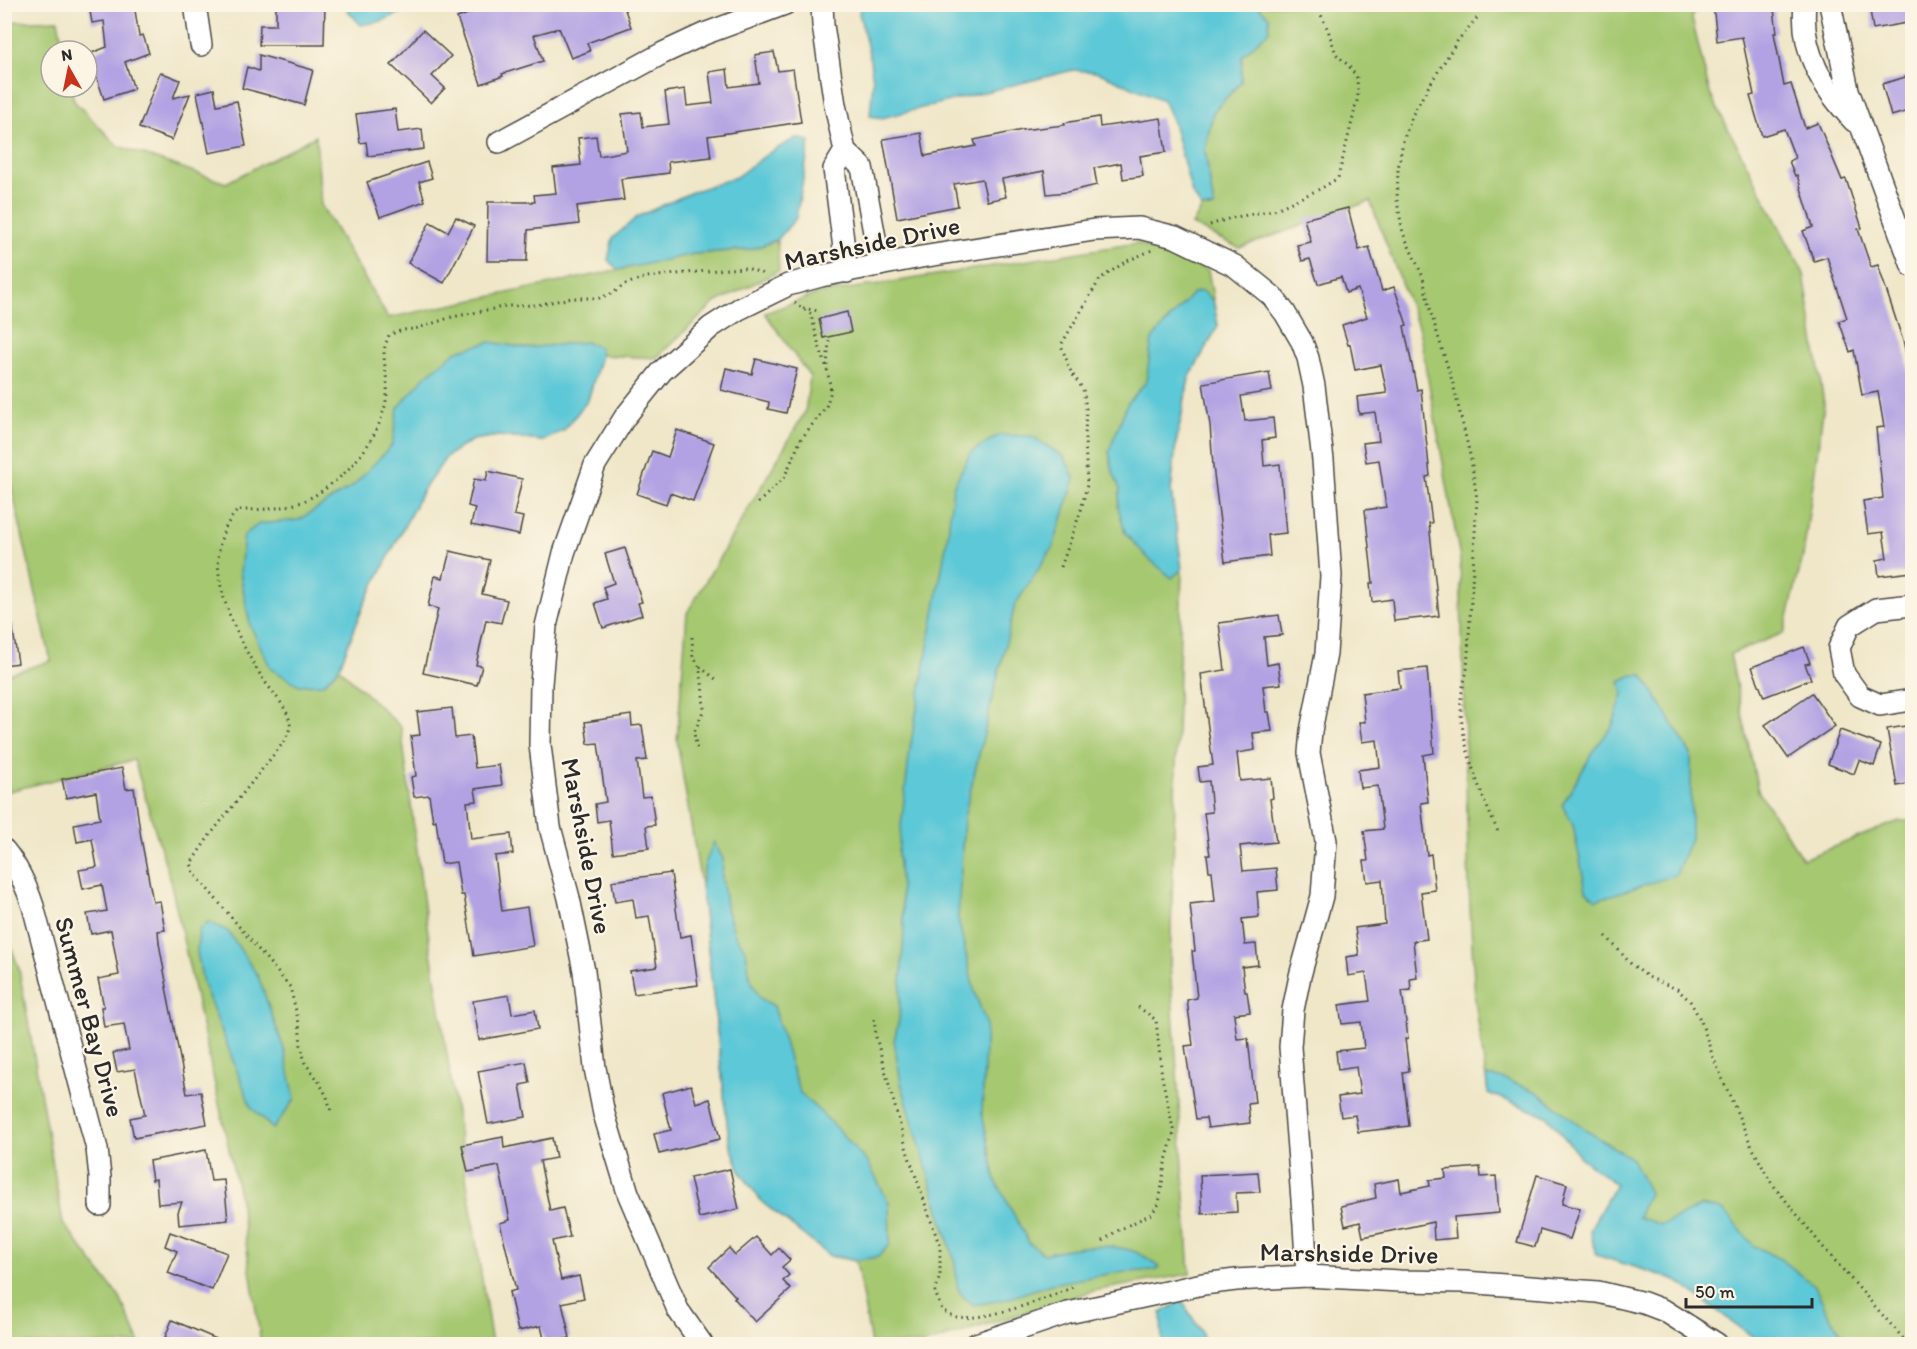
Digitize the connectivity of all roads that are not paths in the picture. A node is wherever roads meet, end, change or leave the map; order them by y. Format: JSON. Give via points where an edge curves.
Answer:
{"nodes":[{"id":1,"x":195,"y":4,"type":"edge"},
{"id":2,"x":785,"y":4,"type":"edge"},
{"id":3,"x":822,"y":4,"type":"edge"},
{"id":4,"x":1805,"y":4,"type":"edge"},
{"id":5,"x":1830,"y":4,"type":"edge"},
{"id":6,"x":201,"y":45,"type":"dead end"},
{"id":7,"x":1864,"y":132,"type":"junction"},
{"id":8,"x":499,"y":142,"type":"dead end"},
{"id":9,"x":845,"y":151,"type":"junction"},
{"id":10,"x":880,"y":265,"type":"junction"},
{"id":11,"x":1912,"y":266,"type":"edge"},
{"id":12,"x":847,"y":272,"type":"junction"},
{"id":13,"x":1912,"y":605,"type":"edge"},
{"id":14,"x":1912,"y":700,"type":"edge"},
{"id":15,"x":4,"y":850,"type":"edge"},
{"id":16,"x":100,"y":1205,"type":"dead end"},
{"id":17,"x":1306,"y":1276,"type":"junction"},
{"id":18,"x":985,"y":1343,"type":"edge"},
{"id":19,"x":702,"y":1344,"type":"edge"},
{"id":20,"x":1717,"y":1344,"type":"edge"}],
"edges":[{"from":1,"to":6,"type":"street"},
{"from":2,"to":8,"type":"street","via":[[663,53]]},
{"from":3,"to":9,"type":"street"},
{"from":4,"to":7,"type":"street","via":[[1805,38],[1812,62],[1828,90]]},
{"from":5,"to":7,"type":"street","via":[[1848,90]]},
{"from":7,"to":11,"type":"street"},
{"from":9,"to":10,"type":"street","via":[[862,167]]},
{"from":9,"to":12,"type":"street","via":[[834,169]]},
{"from":10,"to":12,"type":"street","name":"Marshside Drive"},
{"from":10,"to":17,"type":"street","name":"Marshside Drive","via":[[1094,230],[1139,228],[1175,237],[1235,266],[1272,296],[1302,342],[1314,386],[1331,576],[1326,654],[1309,753],[1326,841],[1325,873],[1296,999],[1290,1047]]},
{"from":12,"to":19,"type":"street","name":"Marshside Drive","via":[[788,285],[747,304],[711,327],[662,371],[614,432],[595,465],[564,553],[546,626],[540,735],[545,792],[584,971],[604,1114],[637,1215],[678,1310]]},
{"from":13,"to":14,"type":"street","via":[[1876,609],[1849,626],[1839,648],[1844,674],[1860,696],[1880,705]]},
{"from":15,"to":16,"type":"street","name":"Summer Bay Drive","via":[[25,882],[33,906],[97,1149]]},
{"from":17,"to":18,"type":"street","name":"Marshside Drive","via":[[1203,1284],[1068,1313]]},
{"from":17,"to":20,"type":"street","name":"Marshside Drive","via":[[1598,1292],[1665,1311]]}]}
